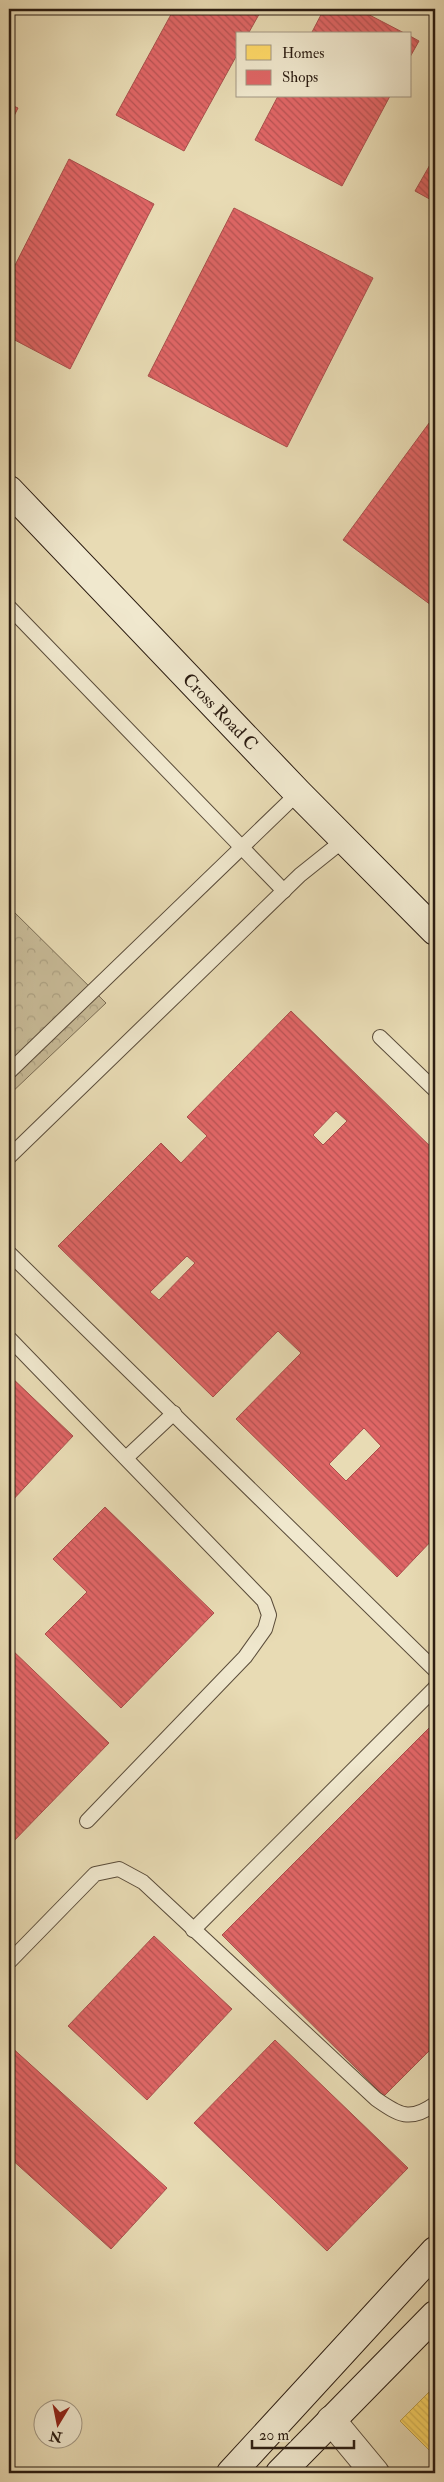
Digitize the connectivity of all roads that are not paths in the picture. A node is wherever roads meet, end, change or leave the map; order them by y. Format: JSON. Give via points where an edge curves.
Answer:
{"nodes":[{"id":1,"x":9,"y":490,"type":"edge"},
{"id":2,"x":9,"y":607,"type":"edge"},
{"id":3,"x":298,"y":793,"type":"junction"},
{"id":4,"x":345,"y":839,"type":"junction"},
{"id":5,"x":242,"y":847,"type":"junction"},
{"id":6,"x":284,"y":891,"type":"junction"},
{"id":7,"x":435,"y":930,"type":"edge"},
{"id":8,"x":380,"y":1037,"type":"dead end"},
{"id":9,"x":9,"y":1072,"type":"edge"},
{"id":10,"x":435,"y":1090,"type":"edge"},
{"id":11,"x":9,"y":1156,"type":"edge"},
{"id":12,"x":9,"y":1253,"type":"edge"},
{"id":13,"x":9,"y":1338,"type":"edge"},
{"id":14,"x":174,"y":1413,"type":"junction"},
{"id":15,"x":126,"y":1458,"type":"junction"},
{"id":16,"x":435,"y":1670,"type":"edge"},
{"id":17,"x":435,"y":1688,"type":"edge"},
{"id":18,"x":87,"y":1821,"type":"dead end"},
{"id":19,"x":193,"y":1930,"type":"junction"},
{"id":20,"x":9,"y":1962,"type":"edge"},
{"id":21,"x":435,"y":2104,"type":"edge"},
{"id":22,"x":435,"y":2251,"type":"edge"},
{"id":23,"x":435,"y":2315,"type":"edge"},
{"id":24,"x":331,"y":2420,"type":"junction"},
{"id":25,"x":290,"y":2469,"type":"edge"},
{"id":26,"x":231,"y":2473,"type":"edge"},
{"id":27,"x":375,"y":2473,"type":"edge"}],
"edges":[{"from":1,"to":3,"type":"main road","name":"Cross Road C"},
{"from":2,"to":5,"type":"lane"},
{"from":3,"to":4,"type":"main road","name":"Cross Road C"},
{"from":3,"to":5,"type":"lane"},
{"from":4,"to":6,"type":"lane"},
{"from":4,"to":7,"type":"main road","name":"Cross Road C"},
{"from":5,"to":6,"type":"lane"},
{"from":5,"to":9,"type":"lane"},
{"from":6,"to":11,"type":"lane"},
{"from":8,"to":10,"type":"lane"},
{"from":12,"to":14,"type":"lane"},
{"from":13,"to":15,"type":"lane"},
{"from":14,"to":15,"type":"lane"},
{"from":14,"to":16,"type":"lane"},
{"from":15,"to":18,"type":"lane","via":[[264,1600],[269,1615],[265,1629],[245,1657]]},
{"from":17,"to":19,"type":"lane"},
{"from":19,"to":20,"type":"lane","via":[[143,1882],[119,1869],[95,1874]]},
{"from":19,"to":21,"type":"lane","via":[[376,2099],[398,2114],[416,2114]]},
{"from":22,"to":26,"type":"main road"},
{"from":23,"to":24,"type":"main road"},
{"from":24,"to":25,"type":"main road"},
{"from":24,"to":27,"type":"main road"}]}
